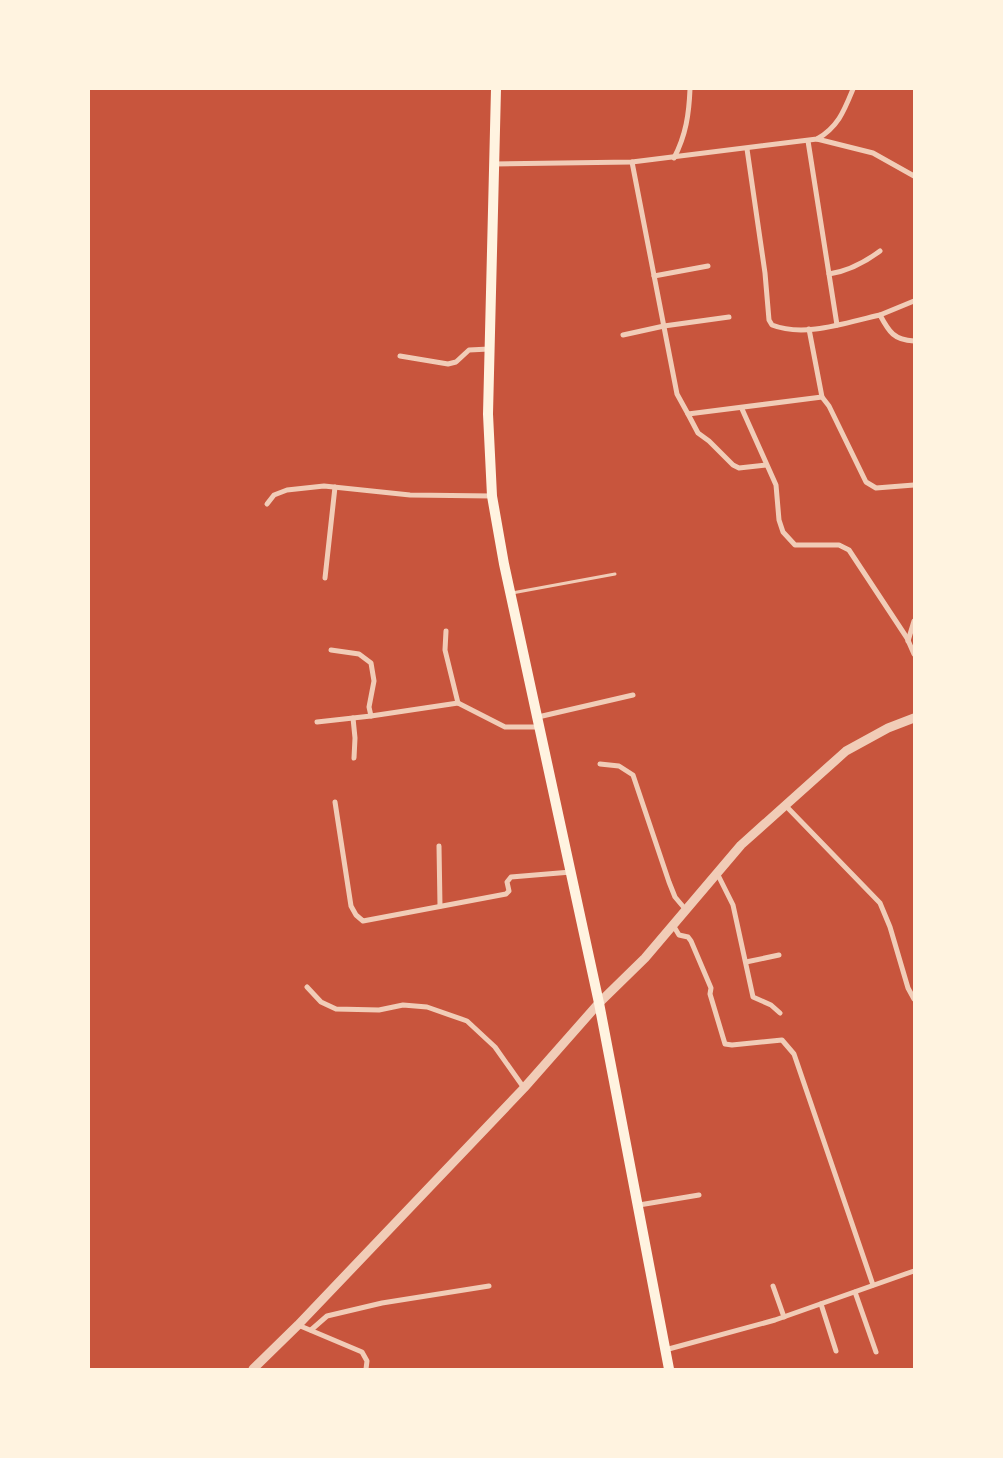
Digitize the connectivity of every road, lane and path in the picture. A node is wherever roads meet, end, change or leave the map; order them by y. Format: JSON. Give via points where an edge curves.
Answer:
{"nodes":[{"id":1,"x":496,"y":89,"type":"edge"},
{"id":2,"x":690,"y":89,"type":"edge"},
{"id":3,"x":853,"y":89,"type":"edge"},
{"id":4,"x":817,"y":139,"type":"junction"},
{"id":5,"x":808,"y":140,"type":"junction"},
{"id":6,"x":747,"y":149,"type":"junction"},
{"id":7,"x":674,"y":158,"type":"junction"},
{"id":8,"x":632,"y":162,"type":"junction"},
{"id":9,"x":493,"y":164,"type":"junction"},
{"id":10,"x":914,"y":176,"type":"edge"},
{"id":11,"x":880,"y":251,"type":"dead end"},
{"id":12,"x":708,"y":266,"type":"dead end"},
{"id":13,"x":829,"y":274,"type":"junction"},
{"id":14,"x":654,"y":276,"type":"junction"},
{"id":15,"x":914,"y":301,"type":"edge"},
{"id":16,"x":880,"y":315,"type":"junction"},
{"id":17,"x":729,"y":317,"type":"dead end"},
{"id":18,"x":836,"y":325,"type":"junction"},
{"id":19,"x":664,"y":326,"type":"junction"},
{"id":20,"x":809,"y":329,"type":"junction"},
{"id":21,"x":623,"y":334,"type":"dead end"},
{"id":22,"x":914,"y":341,"type":"edge"},
{"id":23,"x":489,"y":349,"type":"junction"},
{"id":24,"x":400,"y":356,"type":"dead end"},
{"id":25,"x":822,"y":397,"type":"junction"},
{"id":26,"x":742,"y":409,"type":"junction"},
{"id":27,"x":688,"y":414,"type":"junction"},
{"id":28,"x":766,"y":465,"type":"junction"},
{"id":29,"x":914,"y":484,"type":"edge"},
{"id":30,"x":335,"y":487,"type":"junction"},
{"id":31,"x":492,"y":496,"type":"junction"},
{"id":32,"x":267,"y":504,"type":"dead end"},
{"id":33,"x":615,"y":574,"type":"dead end"},
{"id":34,"x":325,"y":578,"type":"dead end"},
{"id":35,"x":511,"y":594,"type":"junction"},
{"id":36,"x":914,"y":621,"type":"edge"},
{"id":37,"x":446,"y":631,"type":"dead end"},
{"id":38,"x":908,"y":641,"type":"junction"},
{"id":39,"x":331,"y":650,"type":"dead end"},
{"id":40,"x":914,"y":654,"type":"edge"},
{"id":41,"x":633,"y":695,"type":"dead end"},
{"id":42,"x":458,"y":703,"type":"junction"},
{"id":43,"x":371,"y":716,"type":"junction"},
{"id":44,"x":354,"y":718,"type":"junction"},
{"id":45,"x":914,"y":718,"type":"edge"},
{"id":46,"x":317,"y":722,"type":"dead end"},
{"id":47,"x":539,"y":722,"type":"junction"},
{"id":48,"x":354,"y":758,"type":"dead end"},
{"id":49,"x":600,"y":764,"type":"dead end"},
{"id":50,"x":335,"y":802,"type":"dead end"},
{"id":51,"x":785,"y":804,"type":"junction"},
{"id":52,"x":439,"y":846,"type":"dead end"},
{"id":53,"x":572,"y":872,"type":"junction"},
{"id":54,"x":717,"y":873,"type":"junction"},
{"id":55,"x":440,"y":906,"type":"junction"},
{"id":56,"x":686,"y":910,"type":"junction"},
{"id":57,"x":673,"y":926,"type":"junction"},
{"id":58,"x":778,"y":955,"type":"dead end"},
{"id":59,"x":746,"y":962,"type":"junction"},
{"id":60,"x":307,"y":987,"type":"dead end"},
{"id":61,"x":914,"y":999,"type":"edge"},
{"id":62,"x":599,"y":1003,"type":"junction"},
{"id":63,"x":780,"y":1013,"type":"dead end"},
{"id":64,"x":524,"y":1088,"type":"junction"},
{"id":65,"x":699,"y":1196,"type":"dead end"},
{"id":66,"x":638,"y":1205,"type":"junction"},
{"id":67,"x":914,"y":1271,"type":"edge"},
{"id":68,"x":873,"y":1285,"type":"junction"},
{"id":69,"x":489,"y":1286,"type":"dead end"},
{"id":70,"x":773,"y":1286,"type":"dead end"},
{"id":71,"x":855,"y":1292,"type":"junction"},
{"id":72,"x":821,"y":1304,"type":"junction"},
{"id":73,"x":784,"y":1317,"type":"junction"},
{"id":74,"x":298,"y":1325,"type":"junction"},
{"id":75,"x":311,"y":1330,"type":"junction"},
{"id":76,"x":664,"y":1350,"type":"junction"},
{"id":77,"x":836,"y":1351,"type":"dead end"},
{"id":78,"x":876,"y":1352,"type":"dead end"},
{"id":79,"x":252,"y":1369,"type":"edge"},
{"id":80,"x":366,"y":1369,"type":"edge"},
{"id":81,"x":669,"y":1369,"type":"edge"}],
"edges":[{"from":1,"to":9,"type":"main road"},
{"from":2,"to":7,"type":"street","via":[[689,118],[682,144]]},
{"from":3,"to":4,"type":"street","via":[[840,119],[830,132]]},
{"from":4,"to":5,"type":"street"},
{"from":4,"to":10,"type":"street","via":[[873,153]]},
{"from":5,"to":6,"type":"street"},
{"from":5,"to":13,"type":"street"},
{"from":6,"to":7,"type":"street"},
{"from":6,"to":20,"type":"street","via":[[769,320],[777,327]]},
{"from":7,"to":8,"type":"street"},
{"from":8,"to":9,"type":"street"},
{"from":8,"to":14,"type":"street"},
{"from":9,"to":23,"type":"main road"},
{"from":11,"to":13,"type":"street","via":[[843,272]]},
{"from":12,"to":14,"type":"street"},
{"from":13,"to":18,"type":"street"},
{"from":14,"to":19,"type":"street"},
{"from":15,"to":16,"type":"street"},
{"from":16,"to":18,"type":"street"},
{"from":16,"to":22,"type":"street","via":[[889,333],[896,338]]},
{"from":17,"to":19,"type":"street"},
{"from":18,"to":20,"type":"street"},
{"from":19,"to":21,"type":"street"},
{"from":19,"to":27,"type":"street","via":[[677,394]]},
{"from":20,"to":25,"type":"street"},
{"from":23,"to":24,"type":"street","via":[[469,350],[456,362],[448,364]]},
{"from":23,"to":31,"type":"main road"},
{"from":25,"to":26,"type":"street"},
{"from":25,"to":29,"type":"street","via":[[866,482],[876,488]]},
{"from":26,"to":27,"type":"street"},
{"from":26,"to":28,"type":"street"},
{"from":27,"to":28,"type":"street","via":[[698,433],[733,465],[739,468]]},
{"from":28,"to":38,"type":"street","via":[[776,485],[782,532],[795,545],[839,545],[849,550]]},
{"from":30,"to":31,"type":"street","via":[[410,495]]},
{"from":30,"to":32,"type":"street","via":[[287,490],[274,495]]},
{"from":30,"to":34,"type":"street"},
{"from":31,"to":35,"type":"main road"},
{"from":33,"to":35,"type":"lane"},
{"from":35,"to":47,"type":"main road"},
{"from":36,"to":38,"type":"street"},
{"from":37,"to":42,"type":"street","via":[[444,650]]},
{"from":38,"to":40,"type":"street"},
{"from":39,"to":43,"type":"street","via":[[359,654],[371,663],[374,681],[369,707]]},
{"from":41,"to":47,"type":"street"},
{"from":42,"to":43,"type":"street"},
{"from":42,"to":47,"type":"street","via":[[504,727]]},
{"from":43,"to":44,"type":"street"},
{"from":44,"to":46,"type":"street"},
{"from":44,"to":48,"type":"street"},
{"from":45,"to":51,"type":"street","via":[[846,751]]},
{"from":47,"to":53,"type":"main road"},
{"from":49,"to":56,"type":"street","via":[[618,766],[632,775],[669,882],[675,897]]},
{"from":50,"to":55,"type":"street","via":[[351,906],[360,919],[374,921]]},
{"from":51,"to":54,"type":"street","via":[[741,845]]},
{"from":51,"to":61,"type":"street","via":[[880,904]]},
{"from":52,"to":55,"type":"street"},
{"from":53,"to":55,"type":"street","via":[[510,877],[508,894]]},
{"from":53,"to":62,"type":"main road"},
{"from":54,"to":56,"type":"street"},
{"from":54,"to":59,"type":"street","via":[[733,905]]},
{"from":56,"to":57,"type":"street"},
{"from":57,"to":62,"type":"street","via":[[646,958]]},
{"from":57,"to":68,"type":"street","via":[[679,936],[688,937],[691,941],[711,987],[710,994],[725,1044],[782,1040],[794,1054]]},
{"from":58,"to":59,"type":"street"},
{"from":59,"to":63,"type":"street","via":[[753,997]]},
{"from":60,"to":64,"type":"street","via":[[321,1002],[336,1009],[379,1010],[403,1005],[426,1007],[466,1021],[495,1047]]},
{"from":62,"to":64,"type":"street"},
{"from":62,"to":66,"type":"main road"},
{"from":64,"to":74,"type":"street"},
{"from":65,"to":66,"type":"street"},
{"from":66,"to":76,"type":"main road"},
{"from":67,"to":68,"type":"street"},
{"from":68,"to":71,"type":"street"},
{"from":69,"to":75,"type":"street","via":[[382,1303],[328,1316]]},
{"from":70,"to":73,"type":"street"},
{"from":71,"to":72,"type":"street"},
{"from":71,"to":78,"type":"street"},
{"from":72,"to":73,"type":"street"},
{"from":72,"to":77,"type":"street"},
{"from":73,"to":76,"type":"street"},
{"from":74,"to":75,"type":"street"},
{"from":74,"to":79,"type":"street"},
{"from":75,"to":80,"type":"street","via":[[362,1352],[367,1361]]},
{"from":76,"to":81,"type":"main road"}]}
